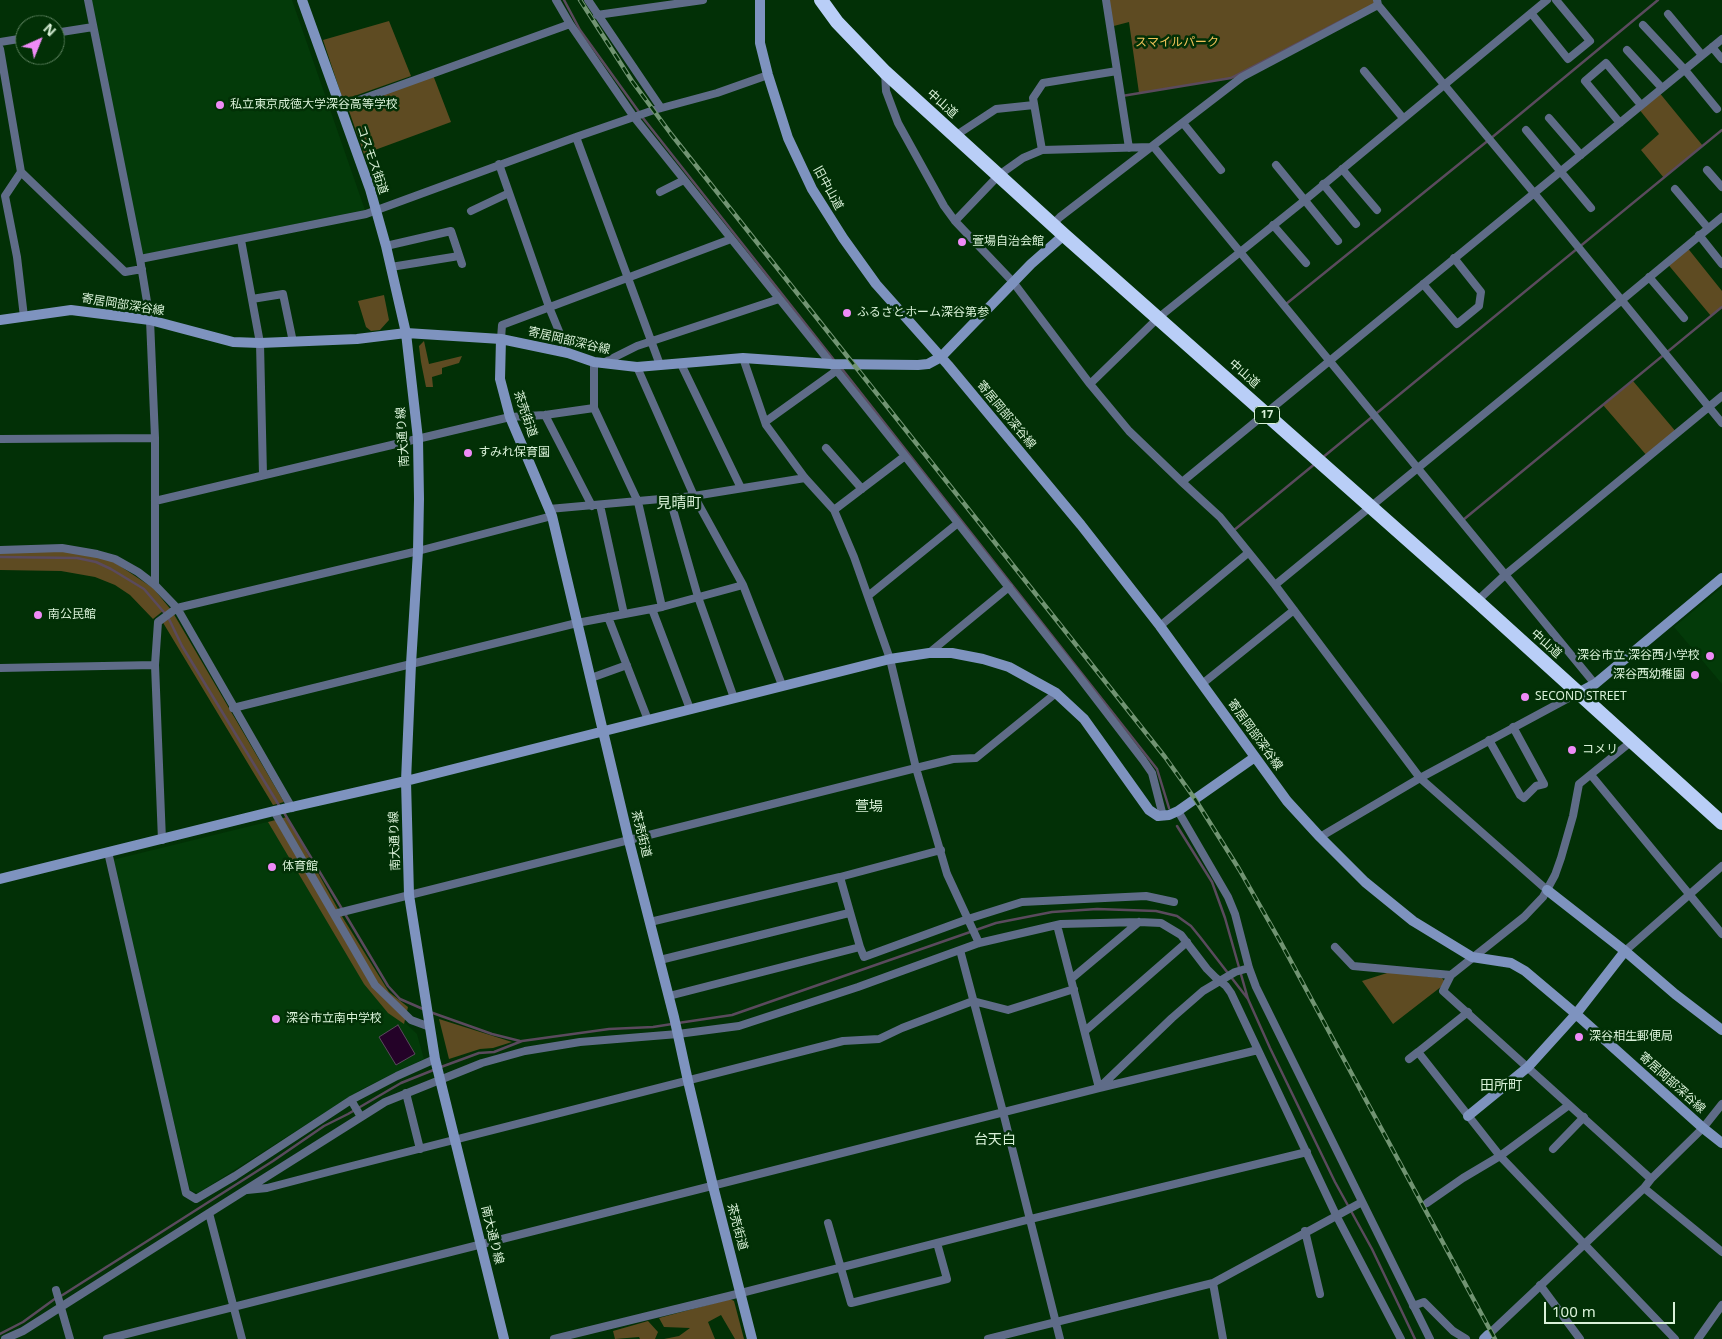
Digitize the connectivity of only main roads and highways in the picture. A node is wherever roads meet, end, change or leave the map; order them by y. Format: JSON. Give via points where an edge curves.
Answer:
{"nodes":[{"id":1,"x":821,"y":0,"type":"edge"},
{"id":2,"x":1722,"y":823,"type":"edge"}],
"edges":[{"from":1,"to":2,"type":"highway","name":"中山道","number":"17","via":[[837,22],[885,72],[955,136]]}]}
